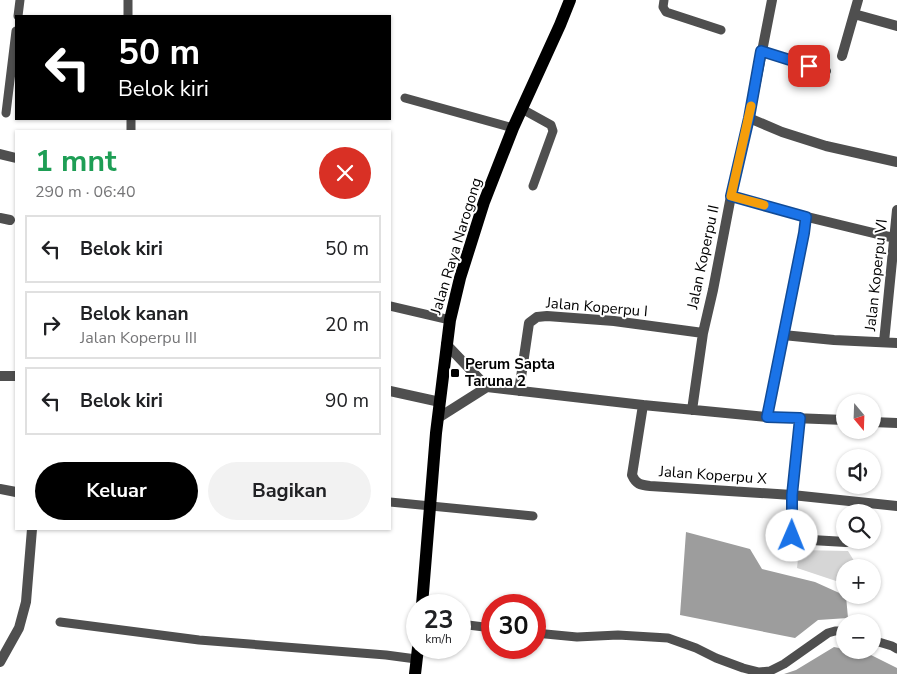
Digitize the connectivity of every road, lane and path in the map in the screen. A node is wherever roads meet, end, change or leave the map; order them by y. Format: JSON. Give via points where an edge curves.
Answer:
{"nodes":[{"id":1,"x":20,"y":0,"type":"edge"},
{"id":2,"x":128,"y":0,"type":"edge"},
{"id":3,"x":570,"y":0,"type":"edge"},
{"id":4,"x":664,"y":0,"type":"edge"},
{"id":5,"x":772,"y":0,"type":"edge"},
{"id":6,"x":858,"y":0,"type":"edge"},
{"id":7,"x":854,"y":14,"type":"junction"},
{"id":8,"x":18,"y":15,"type":"edge"},
{"id":9,"x":128,"y":15,"type":"edge"},
{"id":10,"x":897,"y":26,"type":"edge"},
{"id":11,"x":721,"y":30,"type":"dead end"},
{"id":12,"x":15,"y":39,"type":"edge"},
{"id":13,"x":761,"y":51,"type":"junction"},
{"id":14,"x":842,"y":56,"type":"dead end"},
{"id":15,"x":826,"y":71,"type":"dead end"},
{"id":16,"x":405,"y":98,"type":"dead end"},
{"id":17,"x":522,"y":109,"type":"junction"},
{"id":18,"x":6,"y":112,"type":"dead end"},
{"id":19,"x":749,"y":118,"type":"junction"},
{"id":20,"x":513,"y":128,"type":"junction"},
{"id":21,"x":0,"y":154,"type":"edge"},
{"id":22,"x":15,"y":158,"type":"edge"},
{"id":23,"x":897,"y":162,"type":"edge"},
{"id":24,"x":533,"y":186,"type":"dead end"},
{"id":25,"x":731,"y":196,"type":"junction"},
{"id":26,"x":897,"y":210,"type":"edge"},
{"id":27,"x":806,"y":217,"type":"junction"},
{"id":28,"x":894,"y":238,"type":"junction"},
{"id":29,"x":391,"y":306,"type":"edge"},
{"id":30,"x":450,"y":320,"type":"junction"},
{"id":31,"x":703,"y":334,"type":"junction"},
{"id":32,"x":782,"y":335,"type":"junction"},
{"id":33,"x":884,"y":342,"type":"junction"},
{"id":34,"x":897,"y":343,"type":"edge"},
{"id":35,"x":446,"y":344,"type":"junction"},
{"id":36,"x":0,"y":376,"type":"edge"},
{"id":37,"x":15,"y":376,"type":"edge"},
{"id":38,"x":487,"y":387,"type":"junction"},
{"id":39,"x":391,"y":391,"type":"edge"},
{"id":40,"x":519,"y":391,"type":"junction"},
{"id":41,"x":440,"y":402,"type":"junction"},
{"id":42,"x":643,"y":405,"type":"junction"},
{"id":43,"x":692,"y":410,"type":"junction"},
{"id":44,"x":767,"y":417,"type":"junction"},
{"id":45,"x":438,"y":418,"type":"junction"},
{"id":46,"x":800,"y":418,"type":"junction"},
{"id":47,"x":836,"y":420,"type":"edge"},
{"id":48,"x":881,"y":422,"type":"edge"},
{"id":49,"x":897,"y":423,"type":"edge"},
{"id":50,"x":0,"y":489,"type":"edge"},
{"id":51,"x":15,"y":492,"type":"edge"},
{"id":52,"x":792,"y":495,"type":"junction"},
{"id":53,"x":391,"y":502,"type":"edge"},
{"id":54,"x":897,"y":506,"type":"edge"},
{"id":55,"x":431,"y":507,"type":"junction"},
{"id":56,"x":533,"y":516,"type":"dead end"},
{"id":57,"x":32,"y":530,"type":"edge"},
{"id":58,"x":836,"y":541,"type":"edge"},
{"id":59,"x":423,"y":594,"type":"edge"},
{"id":60,"x":60,"y":622,"type":"dead end"},
{"id":61,"x":836,"y":631,"type":"edge"},
{"id":62,"x":546,"y":633,"type":"edge"},
{"id":63,"x":881,"y":643,"type":"edge"},
{"id":64,"x":897,"y":649,"type":"edge"},
{"id":65,"x":406,"y":654,"type":"edge"},
{"id":66,"x":416,"y":659,"type":"edge"},
{"id":67,"x":0,"y":662,"type":"edge"},
{"id":68,"x":415,"y":674,"type":"edge"}],
"edges":[{"from":1,"to":8,"type":"lane"},
{"from":2,"to":9,"type":"lane"},
{"from":3,"to":17,"type":"main road","name":"Jalan Raya Narogong"},
{"from":4,"to":11,"type":"lane","via":[[666,12]]},
{"from":5,"to":13,"type":"street","name":"Jalan Koperpu II"},
{"from":6,"to":7,"type":"street"},
{"from":7,"to":10,"type":"street"},
{"from":7,"to":14,"type":"street"},
{"from":12,"to":18,"type":"lane"},
{"from":13,"to":15,"type":"street"},
{"from":13,"to":19,"type":"street","name":"Jalan Koperpu II"},
{"from":16,"to":20,"type":"lane"},
{"from":17,"to":20,"type":"main road","name":"Jalan Raya Narogong"},
{"from":17,"to":24,"type":"lane","via":[[551,125],[553,131]]},
{"from":19,"to":23,"type":"street","via":[[826,146]]},
{"from":19,"to":25,"type":"street","name":"Jalan Koperpu II"},
{"from":20,"to":30,"type":"main road","name":"Jalan Raya Narogong","via":[[484,202]]},
{"from":21,"to":22,"type":"street"},
{"from":25,"to":27,"type":"street"},
{"from":25,"to":31,"type":"street","name":"Jalan Koperpu II"},
{"from":26,"to":28,"type":"street","name":"Jalan Koperpu VI"},
{"from":27,"to":28,"type":"street"},
{"from":27,"to":32,"type":"street"},
{"from":28,"to":33,"type":"street","name":"Jalan Koperpu VI"},
{"from":29,"to":30,"type":"lane"},
{"from":30,"to":35,"type":"main road","name":"Jalan Raya Narogong"},
{"from":31,"to":40,"type":"street","name":"Jalan Koperpu I","via":[[614,321],[537,317],[529,323]]},
{"from":31,"to":43,"type":"street","name":"Jalan Koperpu II"},
{"from":32,"to":33,"type":"street"},
{"from":32,"to":44,"type":"street"},
{"from":33,"to":34,"type":"street"},
{"from":35,"to":38,"type":"street"},
{"from":35,"to":41,"type":"main road","name":"Jalan Raya Narogong"},
{"from":36,"to":37,"type":"street"},
{"from":38,"to":40,"type":"street"},
{"from":38,"to":45,"type":"street"},
{"from":39,"to":41,"type":"street"},
{"from":40,"to":42,"type":"street"},
{"from":41,"to":45,"type":"main road","name":"Jalan Raya Narogong"},
{"from":42,"to":43,"type":"street"},
{"from":42,"to":52,"type":"street","name":"Jalan Koperpu X","via":[[632,475],[639,484]]},
{"from":43,"to":44,"type":"street"},
{"from":44,"to":46,"type":"street"},
{"from":45,"to":55,"type":"main road","name":"Jalan Raya Narogong"},
{"from":46,"to":47,"type":"street"},
{"from":46,"to":52,"type":"street"},
{"from":48,"to":49,"type":"street"},
{"from":50,"to":51,"type":"street"},
{"from":52,"to":54,"type":"street","name":"Jalan Koperpu X"},
{"from":52,"to":58,"type":"street","via":[[794,539]]},
{"from":53,"to":55,"type":"lane"},
{"from":55,"to":56,"type":"lane"},
{"from":55,"to":59,"type":"main road","name":"Jalan Raya Narogong"},
{"from":57,"to":67,"type":"street","via":[[26,602],[19,628]]},
{"from":60,"to":65,"type":"lane","via":[[199,640],[386,655]]},
{"from":61,"to":62,"type":"lane","via":[[784,664],[759,672],[668,638]]},
{"from":63,"to":64,"type":"lane"},
{"from":66,"to":68,"type":"main road"}]}
